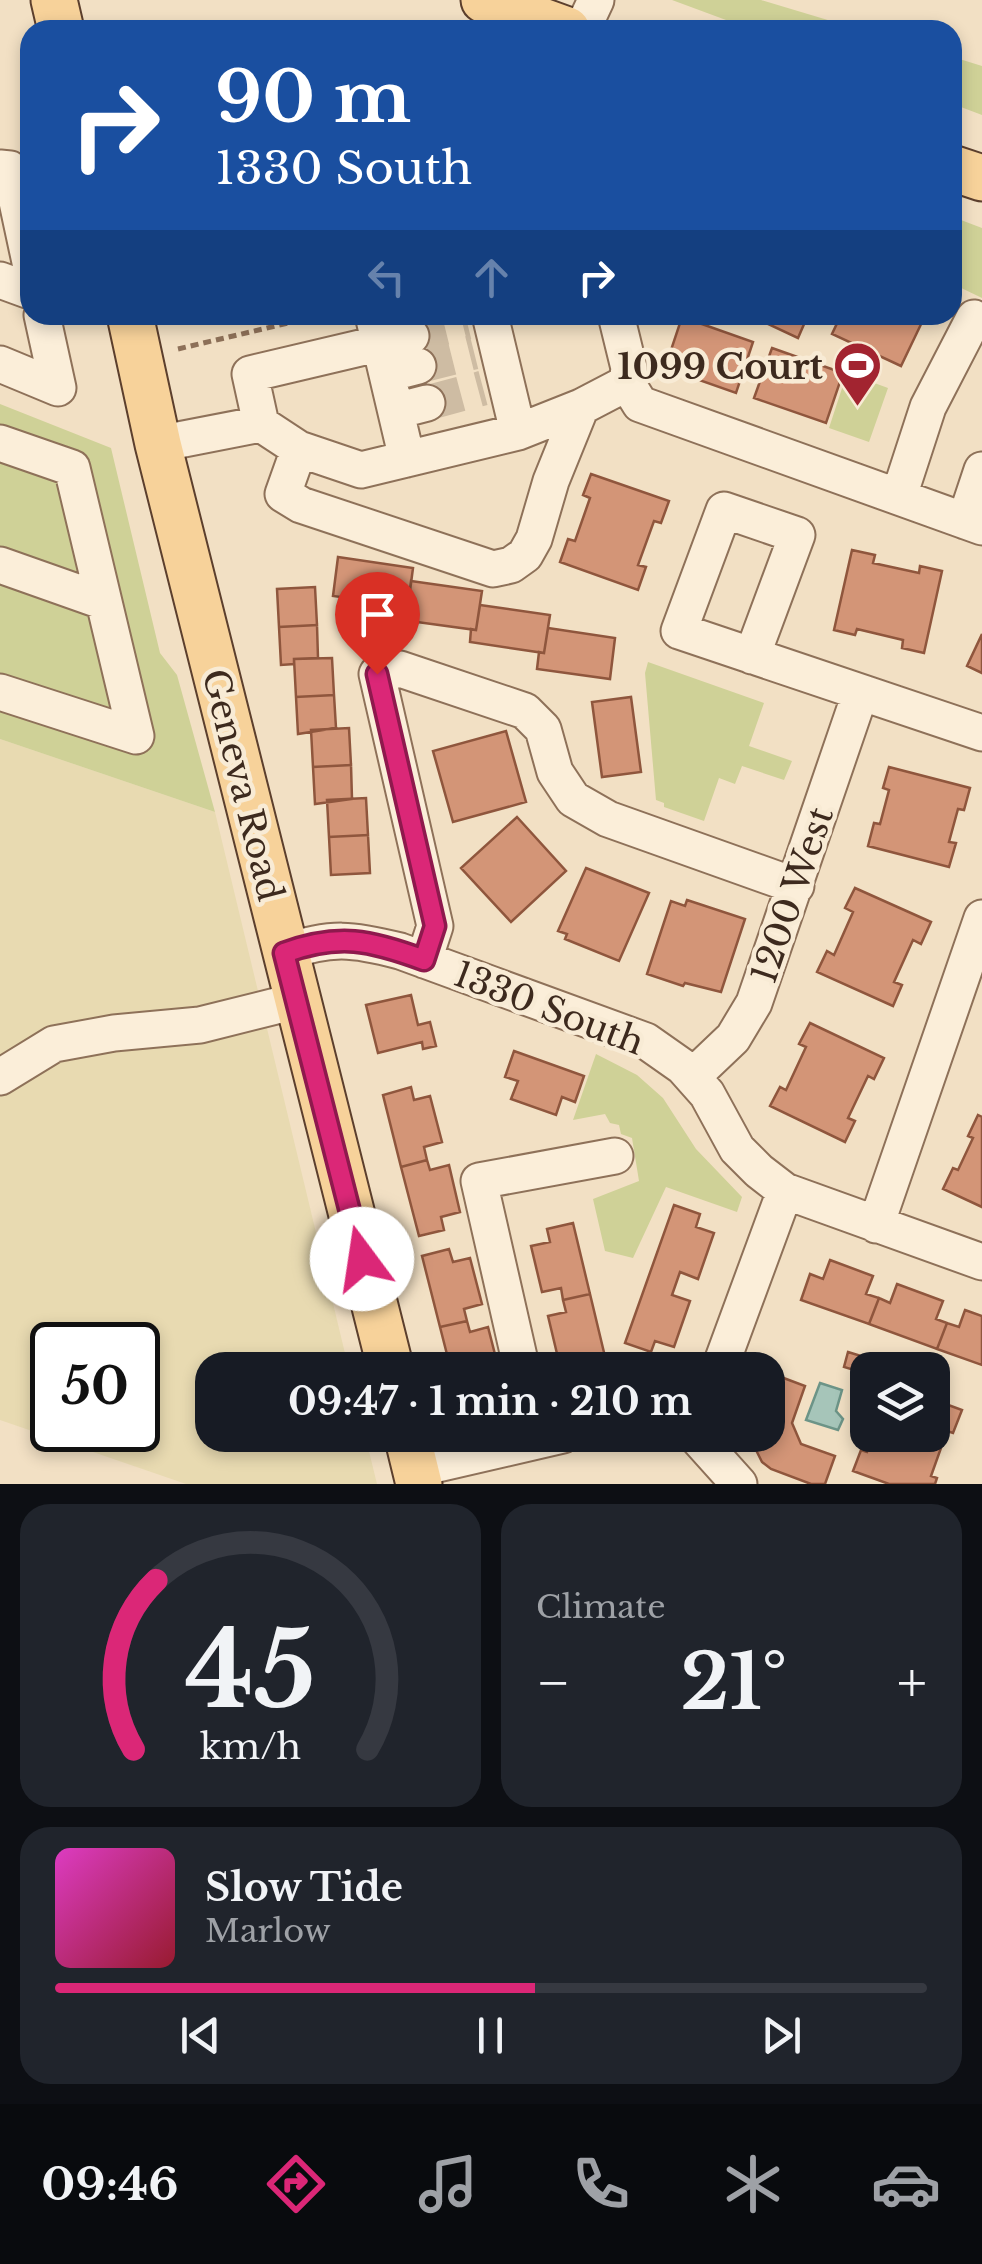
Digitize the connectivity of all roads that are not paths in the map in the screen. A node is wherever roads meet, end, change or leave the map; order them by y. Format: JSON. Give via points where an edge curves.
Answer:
{"nodes":[{"id":1,"x":484,"y":0,"type":"edge"},
{"id":2,"x":539,"y":20,"type":"edge"},
{"id":3,"x":0,"y":168,"type":"edge"},
{"id":4,"x":20,"y":216,"type":"edge"},
{"id":5,"x":969,"y":316,"type":"edge"},
{"id":6,"x":44,"y":325,"type":"edge"},
{"id":7,"x":132,"y":325,"type":"edge"},
{"id":8,"x":618,"y":325,"type":"edge"},
{"id":9,"x":484,"y":331,"type":"edge"},
{"id":10,"x":394,"y":347,"type":"edge"},
{"id":11,"x":0,"y":364,"type":"edge"},
{"id":12,"x":627,"y":383,"type":"junction"},
{"id":13,"x":581,"y":407,"type":"junction"},
{"id":14,"x":261,"y":424,"type":"junction"},
{"id":15,"x":518,"y":432,"type":"junction"},
{"id":16,"x":0,"y":444,"type":"edge"},
{"id":17,"x":158,"y":444,"type":"junction"},
{"id":18,"x":299,"y":448,"type":"junction"},
{"id":19,"x":408,"y":459,"type":"junction"},
{"id":20,"x":982,"y":470,"type":"edge"},
{"id":21,"x":898,"y":496,"type":"junction"},
{"id":22,"x":974,"y":524,"type":"edge"},
{"id":23,"x":0,"y":565,"type":"edge"},
{"id":24,"x":102,"y":600,"type":"junction"},
{"id":25,"x":752,"y":656,"type":"dead end"},
{"id":26,"x":0,"y":692,"type":"edge"},
{"id":27,"x":860,"y":694,"type":"junction"},
{"id":28,"x":982,"y":733,"type":"edge"},
{"id":29,"x":796,"y":886,"type":"junction"},
{"id":30,"x":982,"y":918,"type":"edge"},
{"id":31,"x":284,"y":953,"type":"junction"},
{"id":32,"x":424,"y":960,"type":"junction"},
{"id":33,"x":296,"y":1001,"type":"junction"},
{"id":34,"x":0,"y":1077,"type":"edge"},
{"id":35,"x":692,"y":1077,"type":"junction"},
{"id":36,"x":615,"y":1156,"type":"dead end"},
{"id":37,"x":785,"y":1190,"type":"junction"},
{"id":38,"x":876,"y":1226,"type":"junction"},
{"id":39,"x":982,"y":1262,"type":"edge"},
{"id":40,"x":386,"y":1352,"type":"edge"},
{"id":41,"x":518,"y":1352,"type":"edge"},
{"id":42,"x":726,"y":1352,"type":"edge"},
{"id":43,"x":467,"y":1452,"type":"edge"},
{"id":44,"x":710,"y":1452,"type":"edge"},
{"id":45,"x":414,"y":1462,"type":"edge"},
{"id":46,"x":739,"y":1484,"type":"edge"}],
"edges":[{"from":1,"to":2,"type":"main road"},
{"from":3,"to":4,"type":"street","via":[[10,169]]},
{"from":5,"to":21,"type":"street","via":[[928,406]]},
{"from":6,"to":11,"type":"street","via":[[58,388]]},
{"from":7,"to":17,"type":"main road","name":"Geneva Road"},
{"from":8,"to":12,"type":"street"},
{"from":9,"to":15,"type":"street","via":[[494,385]]},
{"from":10,"to":14,"type":"street","via":[[250,374]]},
{"from":10,"to":19,"type":"street","via":[[412,407]]},
{"from":12,"to":13,"type":"street"},
{"from":12,"to":21,"type":"street","via":[[640,404]]},
{"from":13,"to":15,"type":"street"},
{"from":13,"to":18,"type":"street","via":[[534,539],[525,555],[492,569],[283,494]]},
{"from":14,"to":17,"type":"street"},
{"from":14,"to":18,"type":"street"},
{"from":15,"to":19,"type":"street"},
{"from":16,"to":24,"type":"street","via":[[72,468]]},
{"from":17,"to":31,"type":"main road","name":"Geneva Road"},
{"from":18,"to":19,"type":"street","via":[[361,470]]},
{"from":20,"to":22,"type":"street"},
{"from":21,"to":22,"type":"street"},
{"from":23,"to":24,"type":"street"},
{"from":24,"to":26,"type":"street","via":[[136,736]]},
{"from":25,"to":27,"type":"street"},
{"from":27,"to":28,"type":"street"},
{"from":27,"to":29,"type":"street","name":"1200 West"},
{"from":29,"to":32,"type":"street","via":[[608,819],[573,799],[542,729],[525,711],[400,669],[377,674],[435,926]]},
{"from":29,"to":35,"type":"street","name":"1200 West","via":[[754,1003],[733,1038]]},
{"from":30,"to":38,"type":"street"},
{"from":31,"to":32,"type":"street","name":"1330 South","via":[[319,940],[362,941]]},
{"from":31,"to":33,"type":"main road","name":"Geneva Road"},
{"from":32,"to":35,"type":"street","name":"1330 South","via":[[646,1041]]},
{"from":33,"to":34,"type":"street","via":[[200,1026],[54,1044]]},
{"from":33,"to":40,"type":"main road","name":"Geneva Road"},
{"from":35,"to":37,"type":"street","name":"1330 South","via":[[737,1149]]},
{"from":36,"to":41,"type":"street","via":[[479,1182]]},
{"from":37,"to":38,"type":"street","name":"1330 South"},
{"from":37,"to":42,"type":"street"},
{"from":38,"to":39,"type":"street","name":"1330 South"},
{"from":43,"to":45,"type":"street"},
{"from":44,"to":46,"type":"street"}]}
